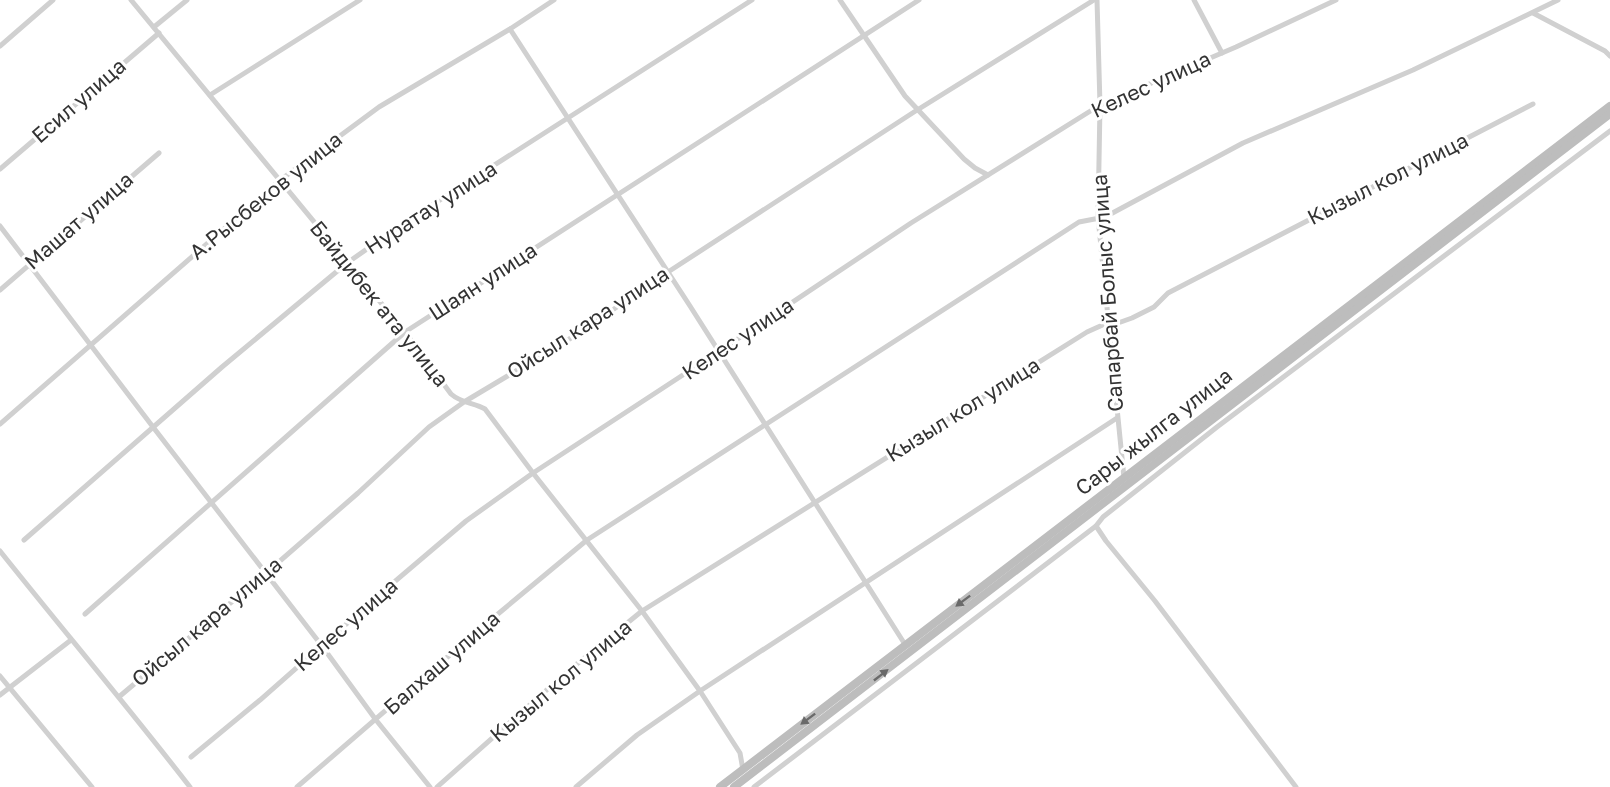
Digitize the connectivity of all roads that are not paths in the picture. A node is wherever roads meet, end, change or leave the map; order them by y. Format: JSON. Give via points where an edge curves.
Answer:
{"nodes":[{"id":1,"x":53,"y":0,"type":"edge"},
{"id":2,"x":131,"y":0,"type":"edge"},
{"id":3,"x":187,"y":0,"type":"edge"},
{"id":4,"x":360,"y":0,"type":"edge"},
{"id":5,"x":554,"y":0,"type":"edge"},
{"id":6,"x":752,"y":0,"type":"edge"},
{"id":7,"x":840,"y":0,"type":"edge"},
{"id":8,"x":919,"y":0,"type":"edge"},
{"id":9,"x":1096,"y":0,"type":"edge"},
{"id":10,"x":1194,"y":0,"type":"edge"},
{"id":11,"x":1336,"y":0,"type":"edge"},
{"id":12,"x":1558,"y":0,"type":"edge"},
{"id":13,"x":1533,"y":13,"type":"junction"},
{"id":14,"x":154,"y":27,"type":"junction"},
{"id":15,"x":510,"y":29,"type":"junction"},
{"id":16,"x":159,"y":33,"type":"junction"},
{"id":17,"x":863,"y":36,"type":"junction"},
{"id":18,"x":0,"y":46,"type":"edge"},
{"id":19,"x":1222,"y":53,"type":"junction"},
{"id":20,"x":1610,"y":56,"type":"edge"},
{"id":21,"x":210,"y":95,"type":"junction"},
{"id":22,"x":1533,"y":104,"type":"dead end"},
{"id":23,"x":1100,"y":105,"type":"junction"},
{"id":24,"x":1610,"y":105,"type":"edge"},
{"id":25,"x":917,"y":109,"type":"junction"},
{"id":26,"x":1610,"y":114,"type":"edge"},
{"id":27,"x":568,"y":119,"type":"junction"},
{"id":28,"x":1610,"y":131,"type":"edge"},
{"id":29,"x":159,"y":153,"type":"dead end"},
{"id":30,"x":0,"y":169,"type":"edge"},
{"id":31,"x":988,"y":175,"type":"junction"},
{"id":32,"x":279,"y":181,"type":"junction"},
{"id":33,"x":618,"y":194,"type":"junction"},
{"id":34,"x":1098,"y":217,"type":"junction"},
{"id":35,"x":0,"y":226,"type":"edge"},
{"id":36,"x":347,"y":263,"type":"junction"},
{"id":37,"x":29,"y":264,"type":"junction"},
{"id":38,"x":668,"y":272,"type":"junction"},
{"id":39,"x":0,"y":290,"type":"edge"},
{"id":40,"x":1107,"y":322,"type":"junction"},
{"id":41,"x":405,"y":332,"type":"junction"},
{"id":42,"x":90,"y":345,"type":"junction"},
{"id":43,"x":718,"y":352,"type":"junction"},
{"id":44,"x":464,"y":402,"type":"junction"},
{"id":45,"x":1117,"y":418,"type":"junction"},
{"id":46,"x":0,"y":424,"type":"edge"},
{"id":47,"x":765,"y":425,"type":"junction"},
{"id":48,"x":153,"y":427,"type":"junction"},
{"id":49,"x":533,"y":473,"type":"junction"},
{"id":50,"x":1124,"y":478,"type":"junction"},
{"id":51,"x":211,"y":501,"type":"junction"},
{"id":52,"x":814,"y":502,"type":"junction"},
{"id":53,"x":1096,"y":526,"type":"junction"},
{"id":54,"x":24,"y":540,"type":"dead end"},
{"id":55,"x":587,"y":540,"type":"junction"},
{"id":56,"x":0,"y":551,"type":"edge"},
{"id":57,"x":266,"y":574,"type":"junction"},
{"id":58,"x":865,"y":582,"type":"junction"},
{"id":59,"x":642,"y":611,"type":"junction"},
{"id":60,"x":85,"y":614,"type":"dead end"},
{"id":61,"x":71,"y":640,"type":"junction"},
{"id":62,"x":322,"y":646,"type":"junction"},
{"id":63,"x":907,"y":649,"type":"junction"},
{"id":64,"x":0,"y":676,"type":"edge"},
{"id":65,"x":9,"y":687,"type":"junction"},
{"id":66,"x":700,"y":691,"type":"junction"},
{"id":67,"x":0,"y":695,"type":"edge"},
{"id":68,"x":120,"y":696,"type":"junction"},
{"id":69,"x":376,"y":720,"type":"junction"},
{"id":70,"x":191,"y":757,"type":"dead end"},
{"id":71,"x":743,"y":769,"type":"junction"},
{"id":72,"x":747,"y":778,"type":"junction"},
{"id":73,"x":92,"y":787,"type":"edge"},
{"id":74,"x":190,"y":787,"type":"edge"},
{"id":75,"x":297,"y":787,"type":"edge"},
{"id":76,"x":430,"y":787,"type":"edge"},
{"id":77,"x":437,"y":787,"type":"edge"},
{"id":78,"x":576,"y":787,"type":"edge"},
{"id":79,"x":720,"y":787,"type":"edge"},
{"id":80,"x":734,"y":787,"type":"edge"},
{"id":81,"x":754,"y":787,"type":"edge"},
{"id":82,"x":1296,"y":787,"type":"edge"}],
"edges":[{"from":1,"to":18,"type":"street"},
{"from":2,"to":14,"type":"street","name":"Байдибек ата улица"},
{"from":3,"to":14,"type":"street"},
{"from":4,"to":21,"type":"street"},
{"from":5,"to":15,"type":"street","name":"А.Рысбеков улица"},
{"from":6,"to":27,"type":"street","name":"Нуратау улица"},
{"from":7,"to":17,"type":"street"},
{"from":8,"to":17,"type":"street","name":"Шаян улица"},
{"from":9,"to":23,"type":"street","name":"Сапарбай Болыс улица"},
{"from":9,"to":25,"type":"street","name":"Ойсыл кара улица"},
{"from":10,"to":19,"type":"street"},
{"from":11,"to":19,"type":"street","name":"Келес улица"},
{"from":12,"to":13,"type":"street","name":"Балхаш улица"},
{"from":13,"to":20,"type":"street"},
{"from":13,"to":34,"type":"street","name":"Балхаш улица","via":[[1243,143],[1106,217]]},
{"from":14,"to":16,"type":"street","name":"Байдибек ата улица"},
{"from":15,"to":27,"type":"street"},
{"from":15,"to":32,"type":"street","name":"А.Рысбеков улица","via":[[379,107]]},
{"from":16,"to":21,"type":"street","name":"Байдибек ата улица"},
{"from":16,"to":30,"type":"street","name":"Есил улица"},
{"from":17,"to":25,"type":"street"},
{"from":17,"to":33,"type":"street","name":"Шаян улица"},
{"from":19,"to":23,"type":"street","name":"Келес улица"},
{"from":21,"to":32,"type":"street","name":"Байдибек ата улица"},
{"from":22,"to":40,"type":"street","name":"Кызыл кол улица","via":[[1168,293],[1154,307],[1118,323]]},
{"from":23,"to":31,"type":"street","name":"Келес улица"},
{"from":23,"to":34,"type":"street","name":"Сапарбай Болыс улица"},
{"from":24,"to":50,"type":"main road","name":"Сары жылга улица"},
{"from":25,"to":31,"type":"street","via":[[964,159]]},
{"from":25,"to":38,"type":"street","name":"Ойсыл кара улица"},
{"from":26,"to":63,"type":"main road","name":"Сары жылга улица"},
{"from":27,"to":33,"type":"street"},
{"from":27,"to":36,"type":"street","name":"Нуратау улица"},
{"from":28,"to":53,"type":"street","via":[[1217,428]]},
{"from":29,"to":37,"type":"street","name":"Машат улица"},
{"from":31,"to":43,"type":"street","name":"Келес улица"},
{"from":32,"to":36,"type":"street","name":"Байдибек ата улица"},
{"from":32,"to":42,"type":"street","name":"А.Рысбеков улица"},
{"from":33,"to":38,"type":"street"},
{"from":33,"to":41,"type":"street","name":"Шаян улица"},
{"from":34,"to":40,"type":"street","name":"Сапарбай Болыс улица"},
{"from":34,"to":47,"type":"street","name":"Балхаш улица","via":[[1079,222]]},
{"from":35,"to":37,"type":"street"},
{"from":36,"to":41,"type":"street","name":"Байдибек ата улица"},
{"from":36,"to":48,"type":"street","name":"Нуратау улица"},
{"from":37,"to":39,"type":"street","name":"Машат улица"},
{"from":37,"to":42,"type":"street"},
{"from":38,"to":43,"type":"street"},
{"from":38,"to":44,"type":"street","name":"Ойсыл кара улица","via":[[576,335]]},
{"from":40,"to":45,"type":"street","name":"Сапарбай Болыс улица"},
{"from":40,"to":52,"type":"street","name":"Кызыл кол улица"},
{"from":41,"to":44,"type":"street","name":"Байдибек ата улица","via":[[451,394]]},
{"from":41,"to":51,"type":"street","name":"Шаян улица"},
{"from":42,"to":46,"type":"street","name":"А.Рысбеков улица"},
{"from":42,"to":48,"type":"street"},
{"from":43,"to":47,"type":"street"},
{"from":43,"to":49,"type":"street","name":"Келес улица"},
{"from":44,"to":49,"type":"street","name":"Байдибек ата улица","via":[[485,409]]},
{"from":44,"to":57,"type":"street","name":"Ойсыл кара улица","via":[[429,427]]},
{"from":45,"to":50,"type":"street","name":"Сапарбай Болыс улица"},
{"from":45,"to":58,"type":"street"},
{"from":47,"to":52,"type":"street"},
{"from":47,"to":55,"type":"street","name":"Балхаш улица"},
{"from":48,"to":51,"type":"street"},
{"from":48,"to":54,"type":"street","name":"Нуратау улица"},
{"from":49,"to":55,"type":"street","name":"Байдибек ата улица"},
{"from":49,"to":62,"type":"street","name":"Келес улица","via":[[466,521]]},
{"from":50,"to":63,"type":"main road","name":"Сары жылга улица","one_way":true},
{"from":51,"to":57,"type":"street"},
{"from":51,"to":60,"type":"street","name":"Шаян улица"},
{"from":52,"to":58,"type":"street"},
{"from":52,"to":59,"type":"street","name":"Кызыл кол улица"},
{"from":53,"to":81,"type":"street"},
{"from":53,"to":82,"type":"street"},
{"from":55,"to":59,"type":"street","name":"Байдибек ата улица"},
{"from":55,"to":69,"type":"street","name":"Балхаш улица"},
{"from":56,"to":61,"type":"street"},
{"from":57,"to":62,"type":"street"},
{"from":57,"to":68,"type":"street","name":"Ойсыл кара улица"},
{"from":58,"to":63,"type":"street"},
{"from":58,"to":66,"type":"street"},
{"from":59,"to":66,"type":"street","name":"Байдибек ата улица"},
{"from":59,"to":77,"type":"street","name":"Кызыл кол улица"},
{"from":61,"to":65,"type":"street"},
{"from":61,"to":68,"type":"street"},
{"from":62,"to":69,"type":"street"},
{"from":62,"to":70,"type":"street","name":"Келес улица"},
{"from":63,"to":71,"type":"main road","name":"Сары жылга улица","one_way":true},
{"from":72,"to":63,"type":"main road","name":"Сары жылга улица","one_way":true},
{"from":64,"to":65,"type":"street"},
{"from":65,"to":67,"type":"street"},
{"from":65,"to":73,"type":"street"},
{"from":66,"to":71,"type":"street","name":"Байдибек ата улица","via":[[740,753]]},
{"from":66,"to":78,"type":"street","via":[[637,735]]},
{"from":68,"to":74,"type":"street"},
{"from":69,"to":75,"type":"street","name":"Балхаш улица"},
{"from":69,"to":76,"type":"street"},
{"from":71,"to":72,"type":"street","name":"Байдибек ата улица"},
{"from":71,"to":79,"type":"main road","name":"Сары жылга улица"},
{"from":72,"to":80,"type":"main road","name":"Сары жылга улица"}]}
